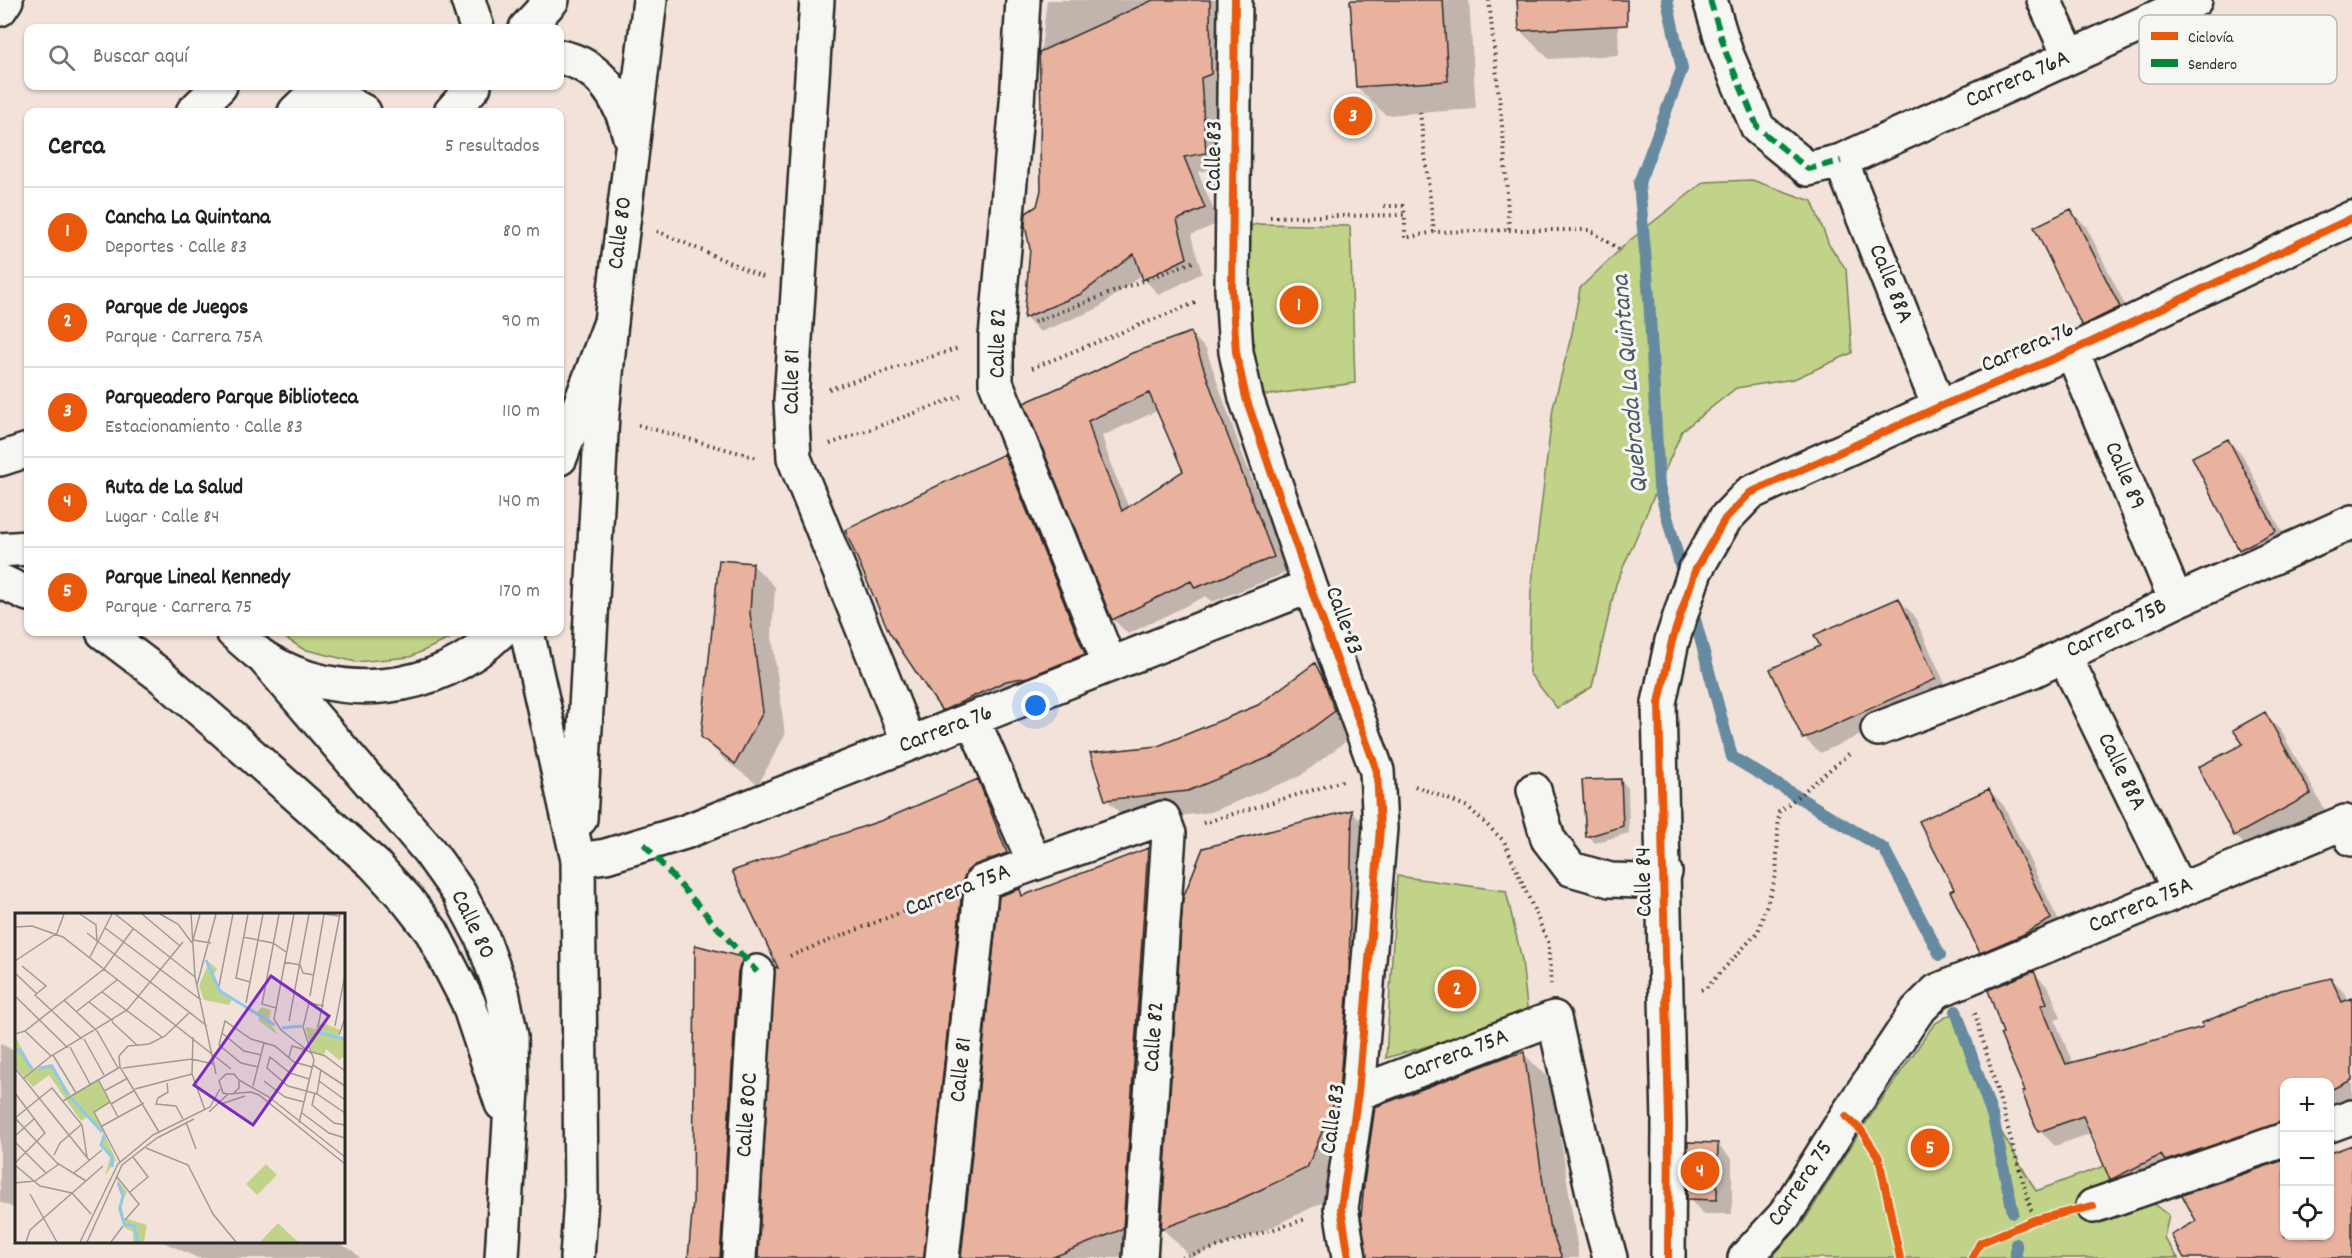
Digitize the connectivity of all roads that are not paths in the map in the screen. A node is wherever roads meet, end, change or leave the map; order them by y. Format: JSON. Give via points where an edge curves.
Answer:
{"nodes":[{"id":1,"x":6,"y":0,"type":"edge"},
{"id":2,"x":468,"y":0,"type":"edge"},
{"id":3,"x":552,"y":0,"type":"edge"},
{"id":4,"x":650,"y":0,"type":"edge"},
{"id":5,"x":817,"y":0,"type":"edge"},
{"id":6,"x":1023,"y":0,"type":"edge"},
{"id":7,"x":1235,"y":0,"type":"edge"},
{"id":8,"x":1710,"y":0,"type":"edge"},
{"id":9,"x":2044,"y":0,"type":"edge"},
{"id":10,"x":2195,"y":0,"type":"edge"},
{"id":11,"x":0,"y":9,"type":"edge"},
{"id":12,"x":2162,"y":15,"type":"edge"},
{"id":13,"x":476,"y":24,"type":"edge"},
{"id":14,"x":530,"y":24,"type":"edge"},
{"id":15,"x":2139,"y":26,"type":"edge"},
{"id":16,"x":2070,"y":57,"type":"junction"},
{"id":17,"x":564,"y":58,"type":"edge"},
{"id":18,"x":216,"y":90,"type":"edge"},
{"id":19,"x":316,"y":90,"type":"edge"},
{"id":20,"x":324,"y":90,"type":"edge"},
{"id":21,"x":470,"y":90,"type":"edge"},
{"id":22,"x":196,"y":108,"type":"edge"},
{"id":23,"x":299,"y":108,"type":"edge"},
{"id":24,"x":356,"y":108,"type":"edge"},
{"id":25,"x":455,"y":108,"type":"edge"},
{"id":26,"x":630,"y":153,"type":"junction"},
{"id":27,"x":1841,"y":161,"type":"junction"},
{"id":28,"x":2352,"y":218,"type":"edge"},
{"id":29,"x":611,"y":322,"type":"junction"},
{"id":30,"x":2072,"y":351,"type":"junction"},
{"id":31,"x":1939,"y":407,"type":"junction"},
{"id":32,"x":564,"y":447,"type":"edge"},
{"id":33,"x":1725,"y":519,"type":"joint"},
{"id":34,"x":2352,"y":522,"type":"edge"},
{"id":35,"x":24,"y":548,"type":"edge"},
{"id":36,"x":0,"y":550,"type":"edge"},
{"id":37,"x":0,"y":581,"type":"edge"},
{"id":38,"x":1310,"y":586,"type":"junction"},
{"id":39,"x":24,"y":592,"type":"edge"},
{"id":40,"x":2176,"y":601,"type":"junction"},
{"id":41,"x":108,"y":636,"type":"edge"},
{"id":42,"x":237,"y":636,"type":"edge"},
{"id":43,"x":495,"y":636,"type":"edge"},
{"id":44,"x":528,"y":636,"type":"edge"},
{"id":45,"x":2064,"y":654,"type":"junction"},
{"id":46,"x":263,"y":657,"type":"junction"},
{"id":47,"x":1110,"y":665,"type":"junction"},
{"id":48,"x":973,"y":720,"type":"junction"},
{"id":49,"x":1878,"y":729,"type":"road end"},
{"id":50,"x":909,"y":743,"type":"junction"},
{"id":51,"x":1534,"y":790,"type":"dead end"},
{"id":52,"x":1166,"y":826,"type":"joint"},
{"id":53,"x":2348,"y":830,"type":"edge"},
{"id":54,"x":578,"y":860,"type":"junction"},
{"id":55,"x":1034,"y":862,"type":"junction"},
{"id":56,"x":1665,"y":872,"type":"junction"},
{"id":57,"x":982,"y":882,"type":"joint"},
{"id":58,"x":2179,"y":890,"type":"junction"},
{"id":59,"x":757,"y":972,"type":"road end"},
{"id":60,"x":1951,"y":985,"type":"joint"},
{"id":61,"x":1358,"y":1094,"type":"junction"},
{"id":62,"x":2352,"y":1117,"type":"edge"},
{"id":63,"x":2334,"y":1124,"type":"edge"},
{"id":64,"x":510,"y":1129,"type":"junction"},
{"id":65,"x":2280,"y":1141,"type":"edge"},
{"id":66,"x":2093,"y":1206,"type":"road end"},
{"id":67,"x":502,"y":1258,"type":"edge"},
{"id":68,"x":577,"y":1258,"type":"edge"},
{"id":69,"x":738,"y":1258,"type":"edge"},
{"id":70,"x":942,"y":1258,"type":"edge"},
{"id":71,"x":1140,"y":1258,"type":"edge"},
{"id":72,"x":1349,"y":1258,"type":"edge"},
{"id":73,"x":1610,"y":1258,"type":"edge"},
{"id":74,"x":1668,"y":1258,"type":"edge"},
{"id":75,"x":1745,"y":1258,"type":"edge"}],
"edges":[{"from":1,"to":11,"type":"street"},
{"from":2,"to":13,"type":"street"},
{"from":3,"to":14,"type":"street"},
{"from":4,"to":26,"type":"street","name":"Calle 80"},
{"from":5,"to":50,"type":"street","name":"Calle 81","via":[[796,292],[791,401],[794,458]]},
{"from":6,"to":47,"type":"street","name":"Calle 82","via":[[996,337],[996,382]]},
{"from":7,"to":38,"type":"street","name":"Calle 83","via":[[1232,289],[1236,352],[1246,398]]},
{"from":8,"to":27,"type":"street","name":"Carrera 76A","via":[[1726,53],[1758,128],[1808,169]]},
{"from":9,"to":16,"type":"street"},
{"from":10,"to":12,"type":"street","name":"Carrera 76A"},
{"from":15,"to":16,"type":"street","name":"Carrera 76A"},
{"from":16,"to":27,"type":"street","name":"Carrera 76A"},
{"from":17,"to":26,"type":"street","via":[[592,71],[612,91],[625,114]]},
{"from":18,"to":22,"type":"street"},
{"from":19,"to":23,"type":"street"},
{"from":20,"to":24,"type":"street"},
{"from":21,"to":25,"type":"street"},
{"from":26,"to":29,"type":"street","name":"Calle 80"},
{"from":27,"to":31,"type":"street","name":"Calle 88A"},
{"from":28,"to":30,"type":"street","name":"Carrera 76"},
{"from":29,"to":32,"type":"street","name":"Calle 80"},
{"from":29,"to":54,"type":"street","via":[[602,415]]},
{"from":30,"to":31,"type":"street","name":"Carrera 76"},
{"from":30,"to":40,"type":"street","name":"Calle 89"},
{"from":31,"to":33,"type":"street","name":"Carrera 76","via":[[1750,493]]},
{"from":33,"to":56,"type":"street","name":"Calle 84","via":[[1695,571],[1672,641],[1659,703]]},
{"from":34,"to":40,"type":"street","name":"Carrera 75B"},
{"from":35,"to":36,"type":"street"},
{"from":37,"to":39,"type":"street"},
{"from":38,"to":47,"type":"street","name":"Carrera 76"},
{"from":38,"to":61,"type":"street","name":"Calle 83","via":[[1377,771],[1380,828]]},
{"from":40,"to":45,"type":"street","name":"Carrera 75B"},
{"from":41,"to":64,"type":"street","via":[[228,734],[374,864],[407,900],[432,932],[468,1002]]},
{"from":42,"to":46,"type":"street"},
{"from":43,"to":46,"type":"street","via":[[470,656],[438,673],[403,684],[367,688],[331,685],[296,674]]},
{"from":44,"to":54,"type":"street"},
{"from":45,"to":49,"type":"street","name":"Carrera 75B","via":[[2034,670]]},
{"from":45,"to":58,"type":"street","name":"Calle 88A"},
{"from":46,"to":64,"type":"street","name":"Calle 80","via":[[429,851],[473,919],[502,992],[511,1036]]},
{"from":47,"to":48,"type":"street","name":"Carrera 76"},
{"from":48,"to":50,"type":"street","name":"Carrera 76"},
{"from":48,"to":55,"type":"street"},
{"from":50,"to":54,"type":"street","name":"Carrera 76","via":[[685,832],[606,856]]},
{"from":51,"to":56,"type":"street","via":[[1548,839],[1571,869],[1610,880],[1640,881]]},
{"from":52,"to":55,"type":"street","name":"Carrera 75A"},
{"from":52,"to":71,"type":"street","name":"Calle 82"},
{"from":53,"to":58,"type":"street","name":"Carrera 75A"},
{"from":54,"to":68,"type":"street","via":[[581,1197]]},
{"from":55,"to":57,"type":"street","name":"Carrera 75A"},
{"from":56,"to":74,"type":"street","name":"Calle 84"},
{"from":57,"to":70,"type":"street","name":"Calle 81"},
{"from":58,"to":60,"type":"street","name":"Carrera 75A"},
{"from":59,"to":69,"type":"street","name":"Calle 80C"},
{"from":60,"to":75,"type":"street","name":"Carrera 75","via":[[1917,1011],[1784,1216]]},
{"from":61,"to":72,"type":"street","name":"Calle 83","via":[[1341,1208]]},
{"from":61,"to":73,"type":"street","name":"Carrera 75A","via":[[1554,1018]]},
{"from":62,"to":63,"type":"street"},
{"from":64,"to":67,"type":"street","name":"Calle 80"},
{"from":65,"to":66,"type":"street"}]}
